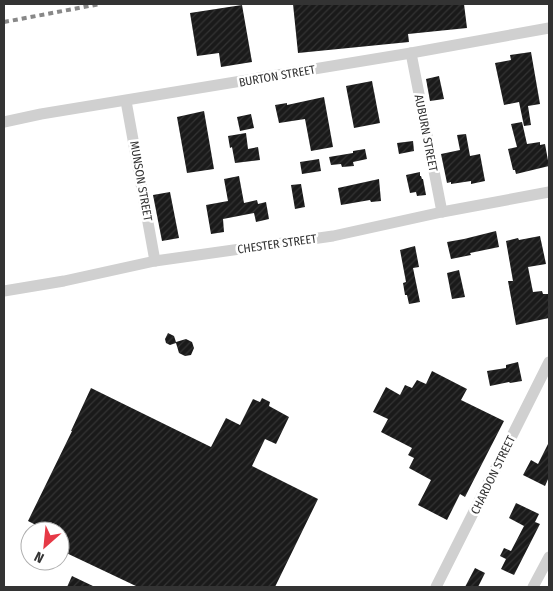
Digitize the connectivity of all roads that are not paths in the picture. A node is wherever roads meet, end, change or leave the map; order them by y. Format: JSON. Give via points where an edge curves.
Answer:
{"nodes":[{"id":1,"x":549,"y":28,"type":"edge"},
{"id":2,"x":411,"y":53,"type":"junction"},
{"id":3,"x":126,"y":101,"type":"junction"},
{"id":4,"x":4,"y":122,"type":"edge"},
{"id":5,"x":549,"y":192,"type":"edge"},
{"id":6,"x":442,"y":212,"type":"junction"},
{"id":7,"x":156,"y":261,"type":"junction"},
{"id":8,"x":4,"y":291,"type":"edge"},
{"id":9,"x":549,"y":362,"type":"edge"},
{"id":10,"x":549,"y":557,"type":"edge"},
{"id":11,"x":436,"y":587,"type":"edge"},
{"id":12,"x":534,"y":587,"type":"edge"}],
"edges":[{"from":1,"to":2,"type":"street","name":"BURTON STREET"},
{"from":2,"to":3,"type":"street","name":"BURTON STREET"},
{"from":2,"to":6,"type":"street","name":"AUBURN STREET"},
{"from":3,"to":4,"type":"street","name":"BURTON STREET"},
{"from":3,"to":7,"type":"street","name":"MUNSON STREET"},
{"from":5,"to":6,"type":"street","name":"CHESTER STREET"},
{"from":6,"to":7,"type":"street","name":"CHESTER STREET","via":[[334,236]]},
{"from":7,"to":8,"type":"street","name":"CHESTER STREET"},
{"from":9,"to":11,"type":"street","name":"CHARDON STREET"},
{"from":10,"to":12,"type":"street"}]}
